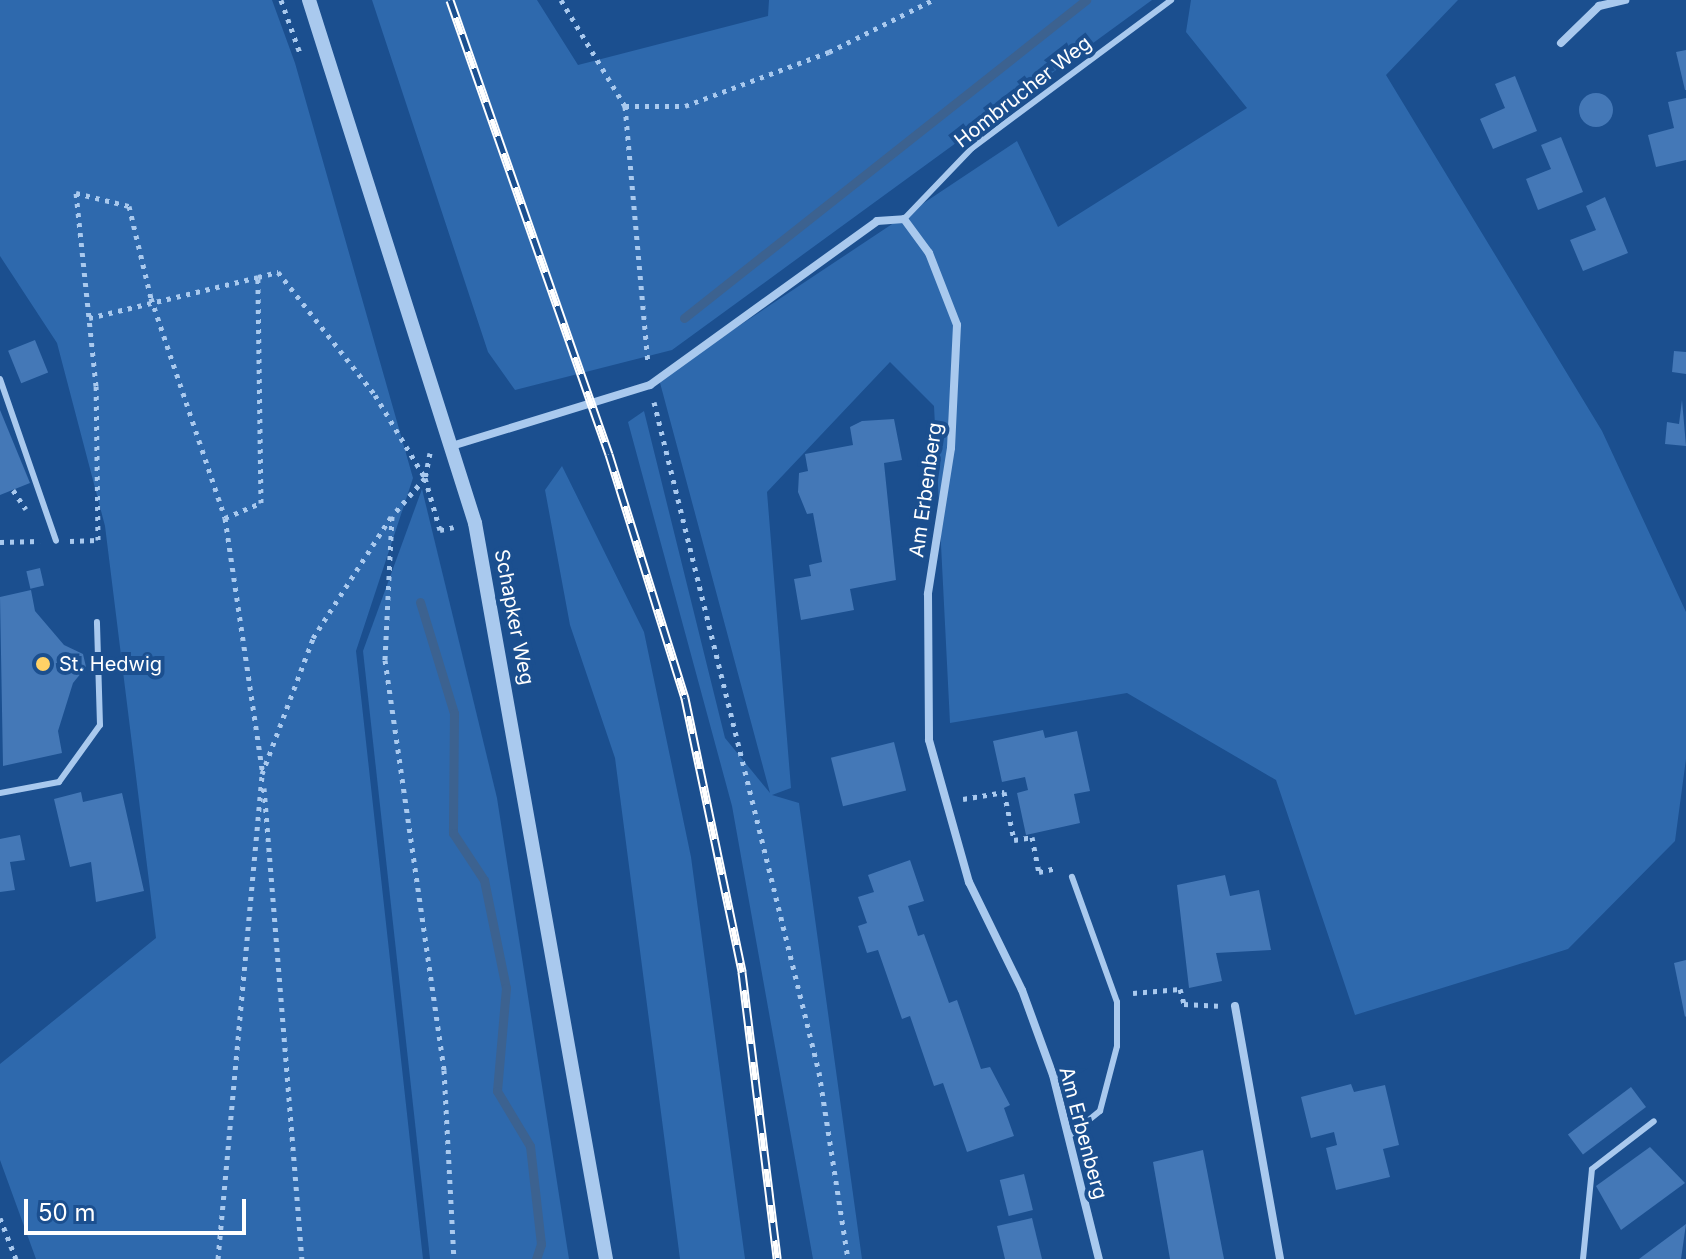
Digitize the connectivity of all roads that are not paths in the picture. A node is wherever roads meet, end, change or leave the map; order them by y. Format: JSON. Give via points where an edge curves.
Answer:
{"nodes":[{"id":1,"x":309,"y":0,"type":"edge"},
{"id":2,"x":1171,"y":0,"type":"edge"},
{"id":3,"x":1625,"y":0,"type":"edge"},
{"id":4,"x":1561,"y":43,"type":"dead end"},
{"id":5,"x":904,"y":219,"type":"junction"},
{"id":6,"x":0,"y":379,"type":"edge"},
{"id":7,"x":455,"y":445,"type":"junction"},
{"id":8,"x":56,"y":541,"type":"road end"},
{"id":9,"x":97,"y":622,"type":"dead end"},
{"id":10,"x":0,"y":793,"type":"edge"},
{"id":11,"x":1072,"y":877,"type":"road end"},
{"id":12,"x":1235,"y":1006,"type":"road end"},
{"id":13,"x":1654,"y":1121,"type":"dead end"},
{"id":14,"x":1069,"y":1136,"type":"junction"},
{"id":15,"x":606,"y":1259,"type":"edge"},
{"id":16,"x":1099,"y":1259,"type":"edge"},
{"id":17,"x":1280,"y":1259,"type":"edge"},
{"id":18,"x":1583,"y":1259,"type":"edge"}],
"edges":[{"from":1,"to":7,"type":"street","name":"Schapker Weg"},
{"from":2,"to":5,"type":"lane","name":"Hombrucher Weg","via":[[972,148]]},
{"from":3,"to":4,"type":"street","via":[[1599,6]]},
{"from":5,"to":7,"type":"street","via":[[877,221],[650,385]]},
{"from":5,"to":14,"type":"street","name":"Am Erbenberg","via":[[929,253],[957,325],[951,448],[923,669],[942,803],[969,882],[1022,990]]},
{"from":6,"to":8,"type":"lane"},
{"from":7,"to":15,"type":"street","name":"Schapker Weg","via":[[475,523]]},
{"from":9,"to":10,"type":"lane","via":[[103,647],[100,725],[59,782]]},
{"from":11,"to":14,"type":"lane","via":[[1115,997],[1110,1091],[1100,1111]]},
{"from":12,"to":17,"type":"street"},
{"from":13,"to":18,"type":"lane","via":[[1592,1169]]},
{"from":14,"to":16,"type":"street","name":"Am Erbenberg"}]}
